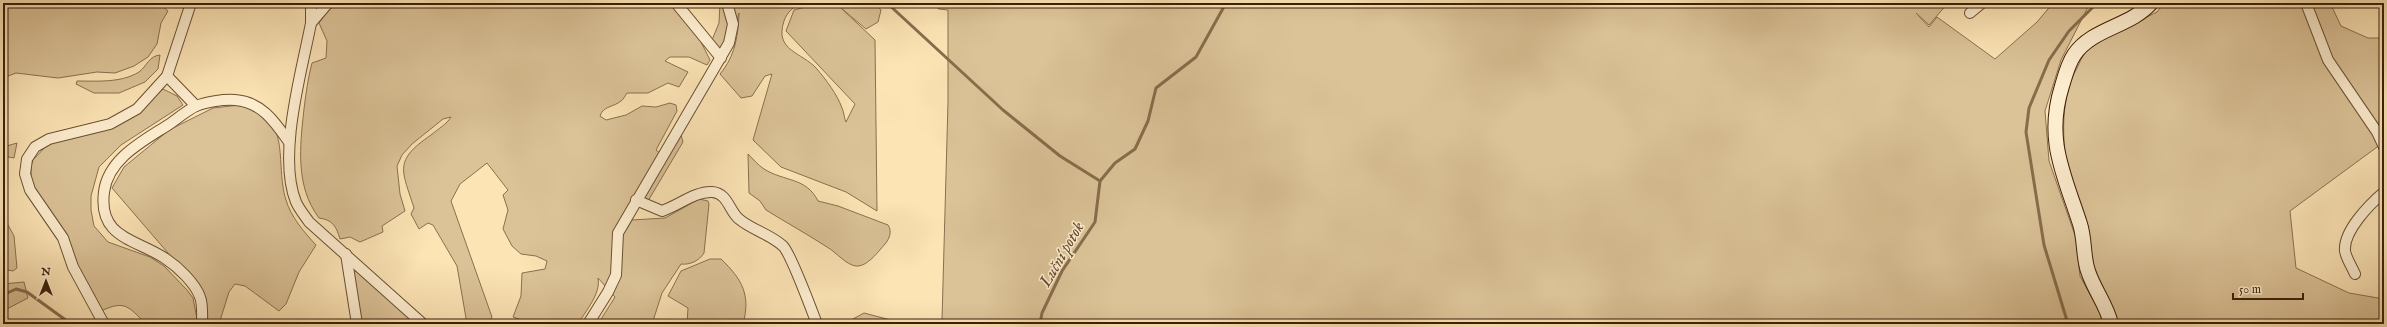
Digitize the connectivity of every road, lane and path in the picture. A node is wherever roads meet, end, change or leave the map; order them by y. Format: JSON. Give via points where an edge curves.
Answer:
{"nodes":[{"id":1,"x":191,"y":3,"type":"edge"},
{"id":2,"x":311,"y":3,"type":"edge"},
{"id":3,"x":328,"y":3,"type":"edge"},
{"id":4,"x":676,"y":3,"type":"edge"},
{"id":5,"x":727,"y":3,"type":"edge"},
{"id":6,"x":1982,"y":3,"type":"edge"},
{"id":7,"x":2151,"y":3,"type":"edge"},
{"id":8,"x":2306,"y":3,"type":"edge"},
{"id":9,"x":1970,"y":13,"type":"dead end"},
{"id":10,"x":311,"y":23,"type":"junction"},
{"id":11,"x":720,"y":58,"type":"junction"},
{"id":12,"x":167,"y":76,"type":"junction"},
{"id":13,"x":196,"y":106,"type":"junction"},
{"id":14,"x":289,"y":142,"type":"junction"},
{"id":15,"x":2384,"y":146,"type":"edge"},
{"id":16,"x":2384,"y":192,"type":"edge"},
{"id":17,"x":636,"y":200,"type":"junction"},
{"id":18,"x":346,"y":254,"type":"junction"},
{"id":19,"x":2355,"y":274,"type":"dead end"},
{"id":20,"x":104,"y":324,"type":"edge"},
{"id":21,"x":202,"y":324,"type":"edge"},
{"id":22,"x":357,"y":324,"type":"edge"},
{"id":23,"x":422,"y":324,"type":"edge"},
{"id":24,"x":588,"y":324,"type":"edge"},
{"id":25,"x":817,"y":324,"type":"edge"},
{"id":26,"x":2111,"y":324,"type":"edge"}],
"edges":[{"from":1,"to":12,"type":"street"},
{"from":2,"to":10,"type":"street"},
{"from":3,"to":10,"type":"street"},
{"from":4,"to":11,"type":"street"},
{"from":5,"to":11,"type":"street","via":[[733,24],[730,43]]},
{"from":6,"to":9,"type":"street"},
{"from":7,"to":26,"type":"street","via":[[2124,23],[2094,36],[2078,50],[2067,70],[2057,104],[2056,137],[2059,164],[2084,241],[2088,271],[2109,314]]},
{"from":8,"to":15,"type":"street","via":[[2328,60]]},
{"from":10,"to":14,"type":"street"},
{"from":11,"to":17,"type":"street"},
{"from":12,"to":13,"type":"street"},
{"from":12,"to":20,"type":"street","via":[[137,109],[110,124],[49,139],[35,147],[27,159],[24,174],[30,190],[63,238],[73,267]]},
{"from":13,"to":14,"type":"street","via":[[234,100],[249,103],[263,109],[276,122]]},
{"from":13,"to":21,"type":"street","via":[[130,149],[109,175],[104,192],[104,208],[109,223],[120,236],[166,259],[186,278],[201,297]]},
{"from":14,"to":18,"type":"street","via":[[290,180],[296,202],[309,222]]},
{"from":16,"to":19,"type":"street","via":[[2355,223],[2348,238],[2345,251]]},
{"from":17,"to":24,"type":"street","via":[[618,233],[616,275]]},
{"from":17,"to":25,"type":"street","via":[[662,211],[681,204],[698,192],[714,192],[725,197],[738,218],[784,247],[809,300]]},
{"from":18,"to":22,"type":"street"},
{"from":18,"to":23,"type":"street"}]}
